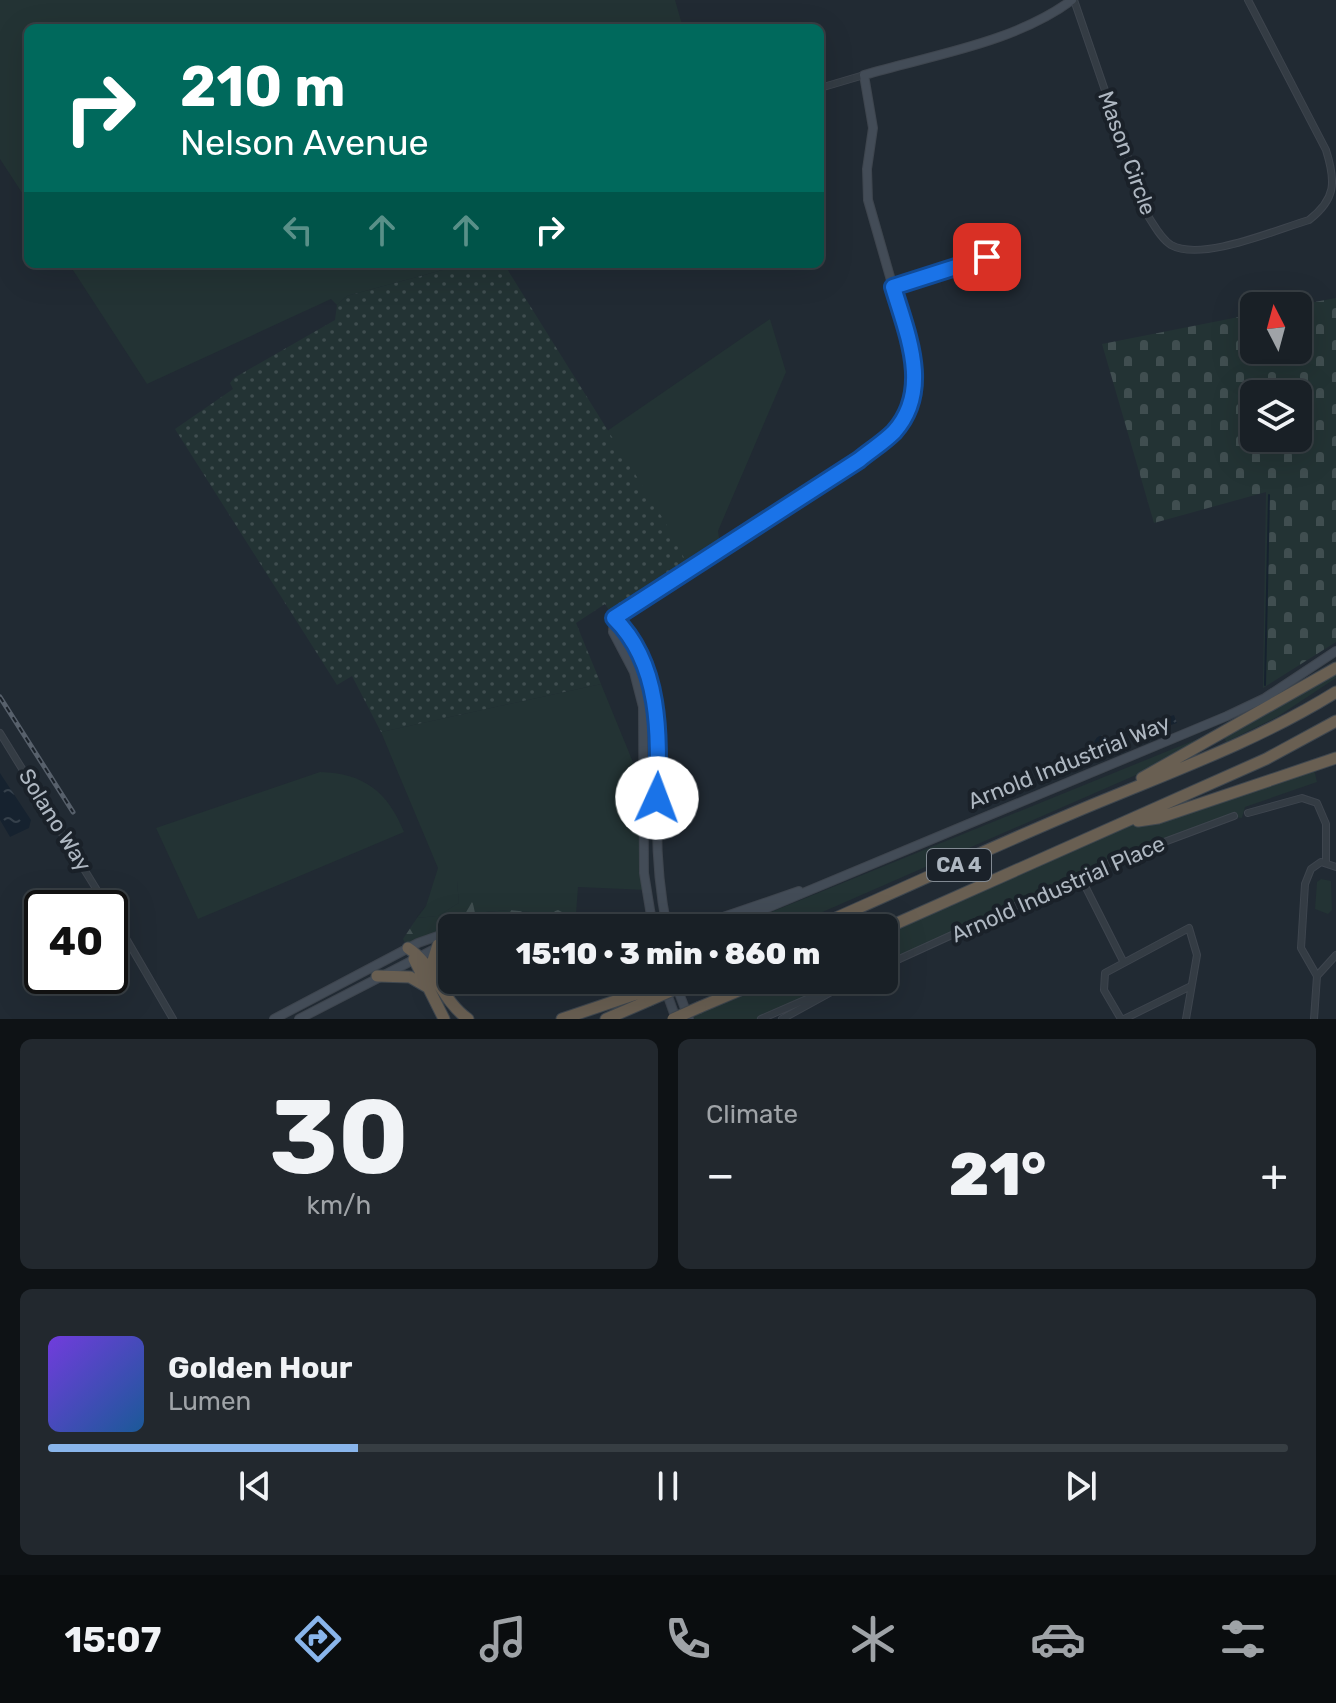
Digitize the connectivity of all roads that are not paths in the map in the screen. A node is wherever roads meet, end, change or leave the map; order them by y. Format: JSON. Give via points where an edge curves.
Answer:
{"nodes":[{"id":1,"x":1073,"y":0,"type":"edge"},
{"id":2,"x":1248,"y":0,"type":"edge"},
{"id":3,"x":864,"y":75,"type":"junction"},
{"id":4,"x":824,"y":87,"type":"edge"},
{"id":5,"x":987,"y":257,"type":"dead end"},
{"id":6,"x":893,"y":287,"type":"junction"},
{"id":7,"x":614,"y":618,"type":"junction"},
{"id":8,"x":1336,"y":651,"type":"edge"},
{"id":9,"x":1336,"y":668,"type":"edge"},
{"id":10,"x":1336,"y":690,"type":"edge"},
{"id":11,"x":1336,"y":721,"type":"edge"},
{"id":12,"x":0,"y":733,"type":"edge"},
{"id":13,"x":1331,"y":760,"type":"edge"},
{"id":14,"x":1103,"y":800,"type":"junction"},
{"id":15,"x":1248,"y":813,"type":"dead end"},
{"id":16,"x":1234,"y":816,"type":"dead end"},
{"id":17,"x":1121,"y":824,"type":"junction"},
{"id":18,"x":1326,"y":863,"type":"junction"},
{"id":19,"x":1336,"y":867,"type":"edge"},
{"id":20,"x":1080,"y":876,"type":"junction"},
{"id":21,"x":807,"y":889,"type":"junction"},
{"id":22,"x":97,"y":890,"type":"edge"},
{"id":23,"x":651,"y":914,"type":"edge"},
{"id":24,"x":665,"y":914,"type":"edge"},
{"id":25,"x":728,"y":914,"type":"edge"},
{"id":26,"x":756,"y":914,"type":"edge"},
{"id":27,"x":845,"y":914,"type":"edge"},
{"id":28,"x":898,"y":923,"type":"edge"},
{"id":29,"x":438,"y":939,"type":"edge"},
{"id":30,"x":128,"y":942,"type":"edge"},
{"id":31,"x":438,"y":945,"type":"joint"},
{"id":32,"x":414,"y":953,"type":"junction"},
{"id":33,"x":1336,"y":955,"type":"edge"},
{"id":34,"x":898,"y":960,"type":"edge"},
{"id":35,"x":1123,"y":961,"type":"junction"},
{"id":36,"x":430,"y":970,"type":"junction"},
{"id":37,"x":377,"y":976,"type":"junction"},
{"id":38,"x":1317,"y":976,"type":"junction"},
{"id":39,"x":1189,"y":987,"type":"junction"},
{"id":40,"x":430,"y":988,"type":"junction"},
{"id":41,"x":652,"y":994,"type":"edge"},
{"id":42,"x":668,"y":994,"type":"edge"},
{"id":43,"x":684,"y":994,"type":"edge"},
{"id":44,"x":734,"y":994,"type":"edge"},
{"id":45,"x":813,"y":994,"type":"edge"},
{"id":46,"x":823,"y":994,"type":"edge"},
{"id":47,"x":649,"y":995,"type":"junction"},
{"id":48,"x":695,"y":1012,"type":"edge"},
{"id":49,"x":173,"y":1019,"type":"edge"},
{"id":50,"x":274,"y":1019,"type":"edge"},
{"id":51,"x":299,"y":1019,"type":"edge"},
{"id":52,"x":444,"y":1019,"type":"edge"},
{"id":53,"x":468,"y":1019,"type":"edge"},
{"id":54,"x":562,"y":1019,"type":"edge"},
{"id":55,"x":606,"y":1019,"type":"edge"},
{"id":56,"x":677,"y":1019,"type":"edge"},
{"id":57,"x":761,"y":1019,"type":"edge"},
{"id":58,"x":782,"y":1019,"type":"edge"},
{"id":59,"x":1123,"y":1019,"type":"edge"},
{"id":60,"x":1186,"y":1019,"type":"edge"},
{"id":61,"x":1314,"y":1019,"type":"edge"}],
"edges":[{"from":1,"to":2,"type":"street","name":"Mason Circle","via":[[1148,216],[1167,243],[1185,251],[1204,251],[1309,220],[1332,194],[1335,176],[1326,150]]},
{"from":1,"to":3,"type":"street","via":[[1016,31]]},
{"from":3,"to":4,"type":"street"},
{"from":3,"to":6,"type":"street","via":[[873,128],[868,200]]},
{"from":5,"to":6,"type":"street"},
{"from":6,"to":7,"type":"street","via":[[915,378],[910,404],[893,433]]},
{"from":7,"to":23,"type":"street","via":[[613,632],[634,672],[646,724],[644,873]]},
{"from":7,"to":24,"type":"street","via":[[634,646],[657,713],[657,852]]},
{"from":8,"to":21,"type":"street","name":"Arnold Industrial Way","via":[[1265,698],[1227,716]]},
{"from":9,"to":14,"type":"highway"},
{"from":10,"to":14,"type":"highway","number":"CA 4","via":[[1212,758]]},
{"from":11,"to":17,"type":"highway","number":"CA 4","via":[[1266,759]]},
{"from":12,"to":22,"type":"street","name":"Solano Way"},
{"from":13,"to":17,"type":"highway","via":[[1158,818]]},
{"from":14,"to":27,"type":"highway","number":"CA 4"},
{"from":15,"to":18,"type":"street","via":[[1302,798],[1317,803],[1326,824]]},
{"from":16,"to":20,"type":"street","name":"Arnold Industrial Place"},
{"from":17,"to":28,"type":"highway","number":"CA 4"},
{"from":18,"to":19,"type":"street"},
{"from":18,"to":38,"type":"street","via":[[1311,869],[1305,884],[1302,954]]},
{"from":20,"to":34,"type":"street","name":"Arnold Industrial Place"},
{"from":20,"to":35,"type":"street"},
{"from":21,"to":25,"type":"street","name":"Arnold Industrial Way"},
{"from":21,"to":26,"type":"street","name":"Arnold Industrial Way"},
{"from":29,"to":32,"type":"street"},
{"from":30,"to":49,"type":"street","name":"Solano Way"},
{"from":31,"to":32,"type":"street"},
{"from":31,"to":36,"type":"highway"},
{"from":32,"to":36,"type":"highway"},
{"from":32,"to":37,"type":"street"},
{"from":32,"to":40,"type":"highway"},
{"from":32,"to":50,"type":"street"},
{"from":33,"to":38,"type":"street"},
{"from":35,"to":39,"type":"street","via":[[1189,928],[1197,955]]},
{"from":35,"to":59,"type":"street","via":[[1105,973],[1103,985]]},
{"from":36,"to":53,"type":"highway","via":[[450,1003]]},
{"from":37,"to":40,"type":"highway","via":[[410,977]]},
{"from":37,"to":51,"type":"street"},
{"from":38,"to":61,"type":"street"},
{"from":39,"to":59,"type":"street"},
{"from":39,"to":60,"type":"street"},
{"from":40,"to":52,"type":"highway"},
{"from":41,"to":47,"type":"highway","bridge":true},
{"from":42,"to":56,"type":"street"},
{"from":43,"to":48,"type":"street"},
{"from":44,"to":48,"type":"highway"},
{"from":45,"to":57,"type":"street"},
{"from":46,"to":58,"type":"street"},
{"from":47,"to":54,"type":"highway"},
{"from":47,"to":55,"type":"highway"},
{"from":48,"to":56,"type":"highway","bridge":true}]}
